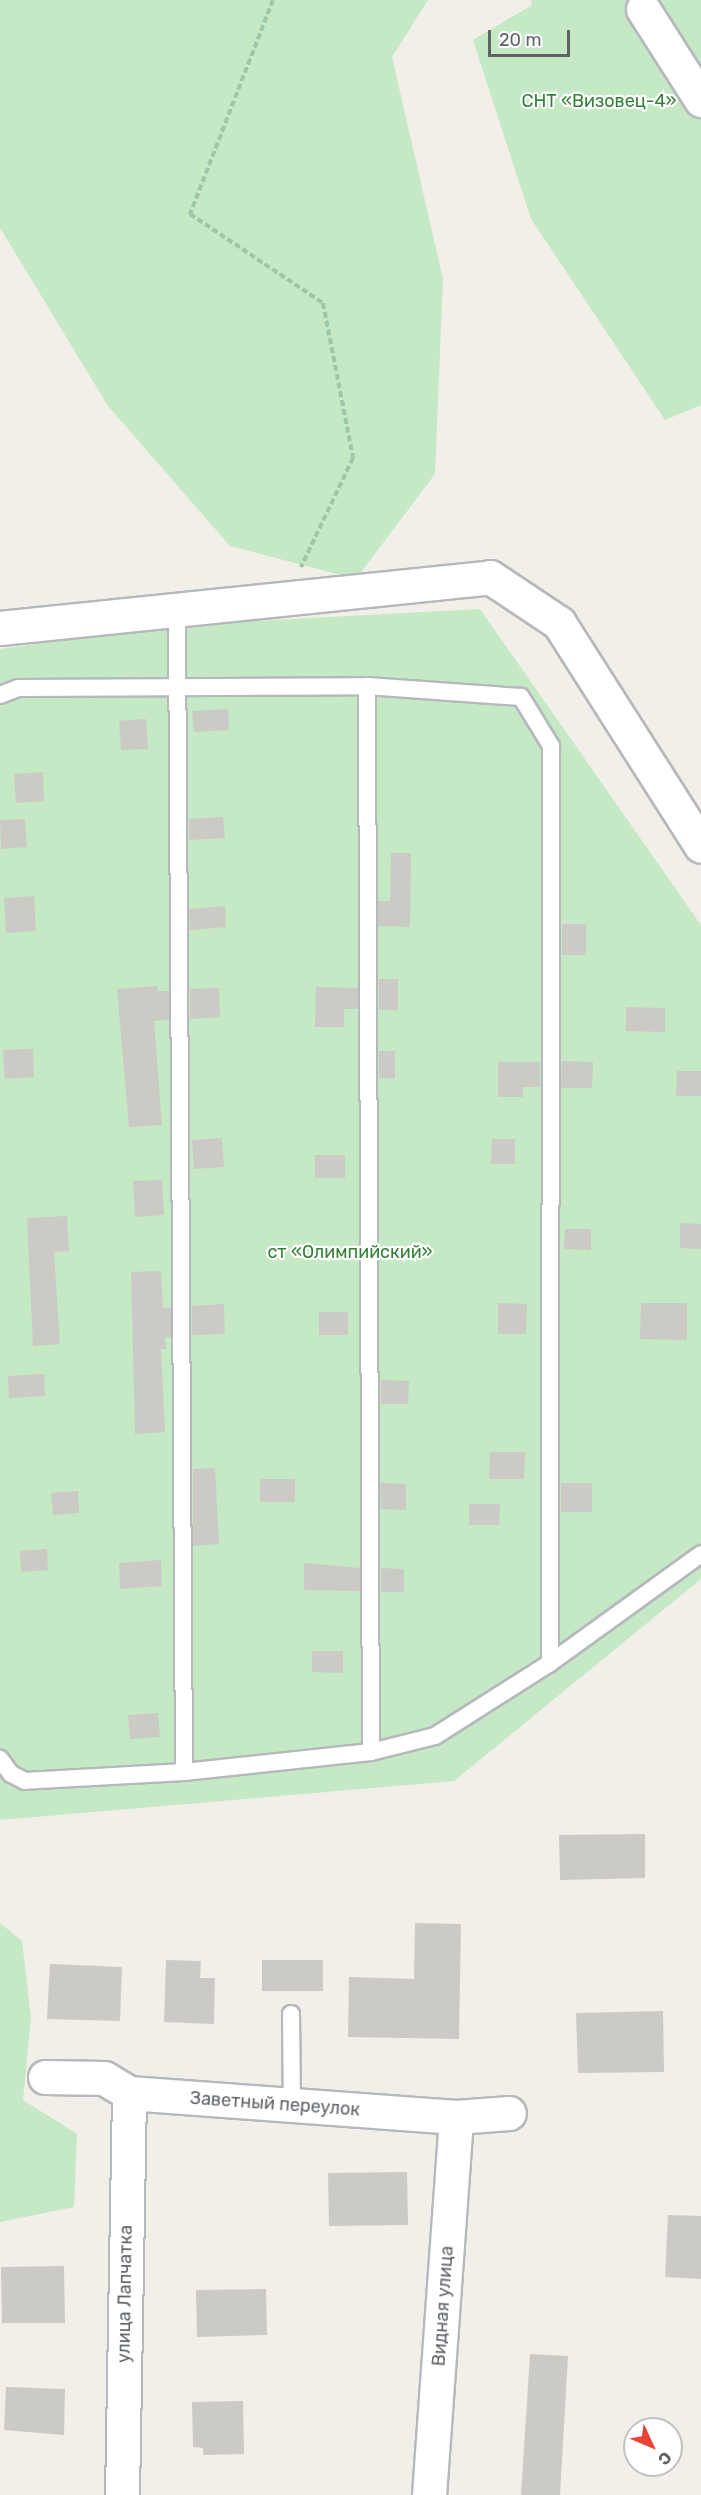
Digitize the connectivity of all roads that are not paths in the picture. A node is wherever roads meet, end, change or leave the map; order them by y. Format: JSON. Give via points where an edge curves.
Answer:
{"nodes":[{"id":1,"x":643,"y":9,"type":"dead end"},
{"id":2,"x":701,"y":100,"type":"edge"},
{"id":3,"x":182,"y":616,"type":"junction"},
{"id":4,"x":0,"y":628,"type":"edge"},
{"id":5,"x":367,"y":686,"type":"junction"},
{"id":6,"x":178,"y":689,"type":"junction"},
{"id":7,"x":0,"y":695,"type":"edge"},
{"id":8,"x":701,"y":846,"type":"edge"},
{"id":9,"x":701,"y":1554,"type":"edge"},
{"id":10,"x":550,"y":1663,"type":"junction"},
{"id":11,"x":371,"y":1752,"type":"junction"},
{"id":12,"x":0,"y":1759,"type":"edge"},
{"id":13,"x":184,"y":1773,"type":"junction"},
{"id":14,"x":291,"y":2014,"type":"dead end"},
{"id":15,"x":45,"y":2077,"type":"dead end"},
{"id":16,"x":129,"y":2093,"type":"junction"},
{"id":17,"x":292,"y":2105,"type":"junction"},
{"id":18,"x":509,"y":2113,"type":"dead end"},
{"id":19,"x":456,"y":2116,"type":"junction"},
{"id":20,"x":122,"y":2495,"type":"edge"},
{"id":21,"x":429,"y":2495,"type":"edge"}],
"edges":[{"from":1,"to":2,"type":"street"},
{"from":3,"to":4,"type":"street"},
{"from":3,"to":6,"type":"lane"},
{"from":3,"to":8,"type":"street","via":[[286,598],[489,576],[559,623]]},
{"from":5,"to":6,"type":"lane"},
{"from":5,"to":10,"type":"lane","via":[[521,697],[551,746]]},
{"from":5,"to":11,"type":"lane"},
{"from":6,"to":7,"type":"lane","via":[[18,688]]},
{"from":6,"to":13,"type":"lane"},
{"from":9,"to":10,"type":"lane"},
{"from":10,"to":11,"type":"lane","via":[[435,1736]]},
{"from":11,"to":13,"type":"lane"},
{"from":12,"to":13,"type":"lane","via":[[11,1774],[25,1781]]},
{"from":14,"to":17,"type":"lane"},
{"from":15,"to":16,"type":"street","name":"Заветный переулок","via":[[104,2078]]},
{"from":16,"to":17,"type":"street","name":"Заветный переулок"},
{"from":16,"to":20,"type":"street","name":"улица Лапчатка"},
{"from":17,"to":19,"type":"street","name":"Заветный переулок"},
{"from":18,"to":19,"type":"street","name":"Заветный переулок"},
{"from":19,"to":21,"type":"street","name":"Видная улица"}]}
